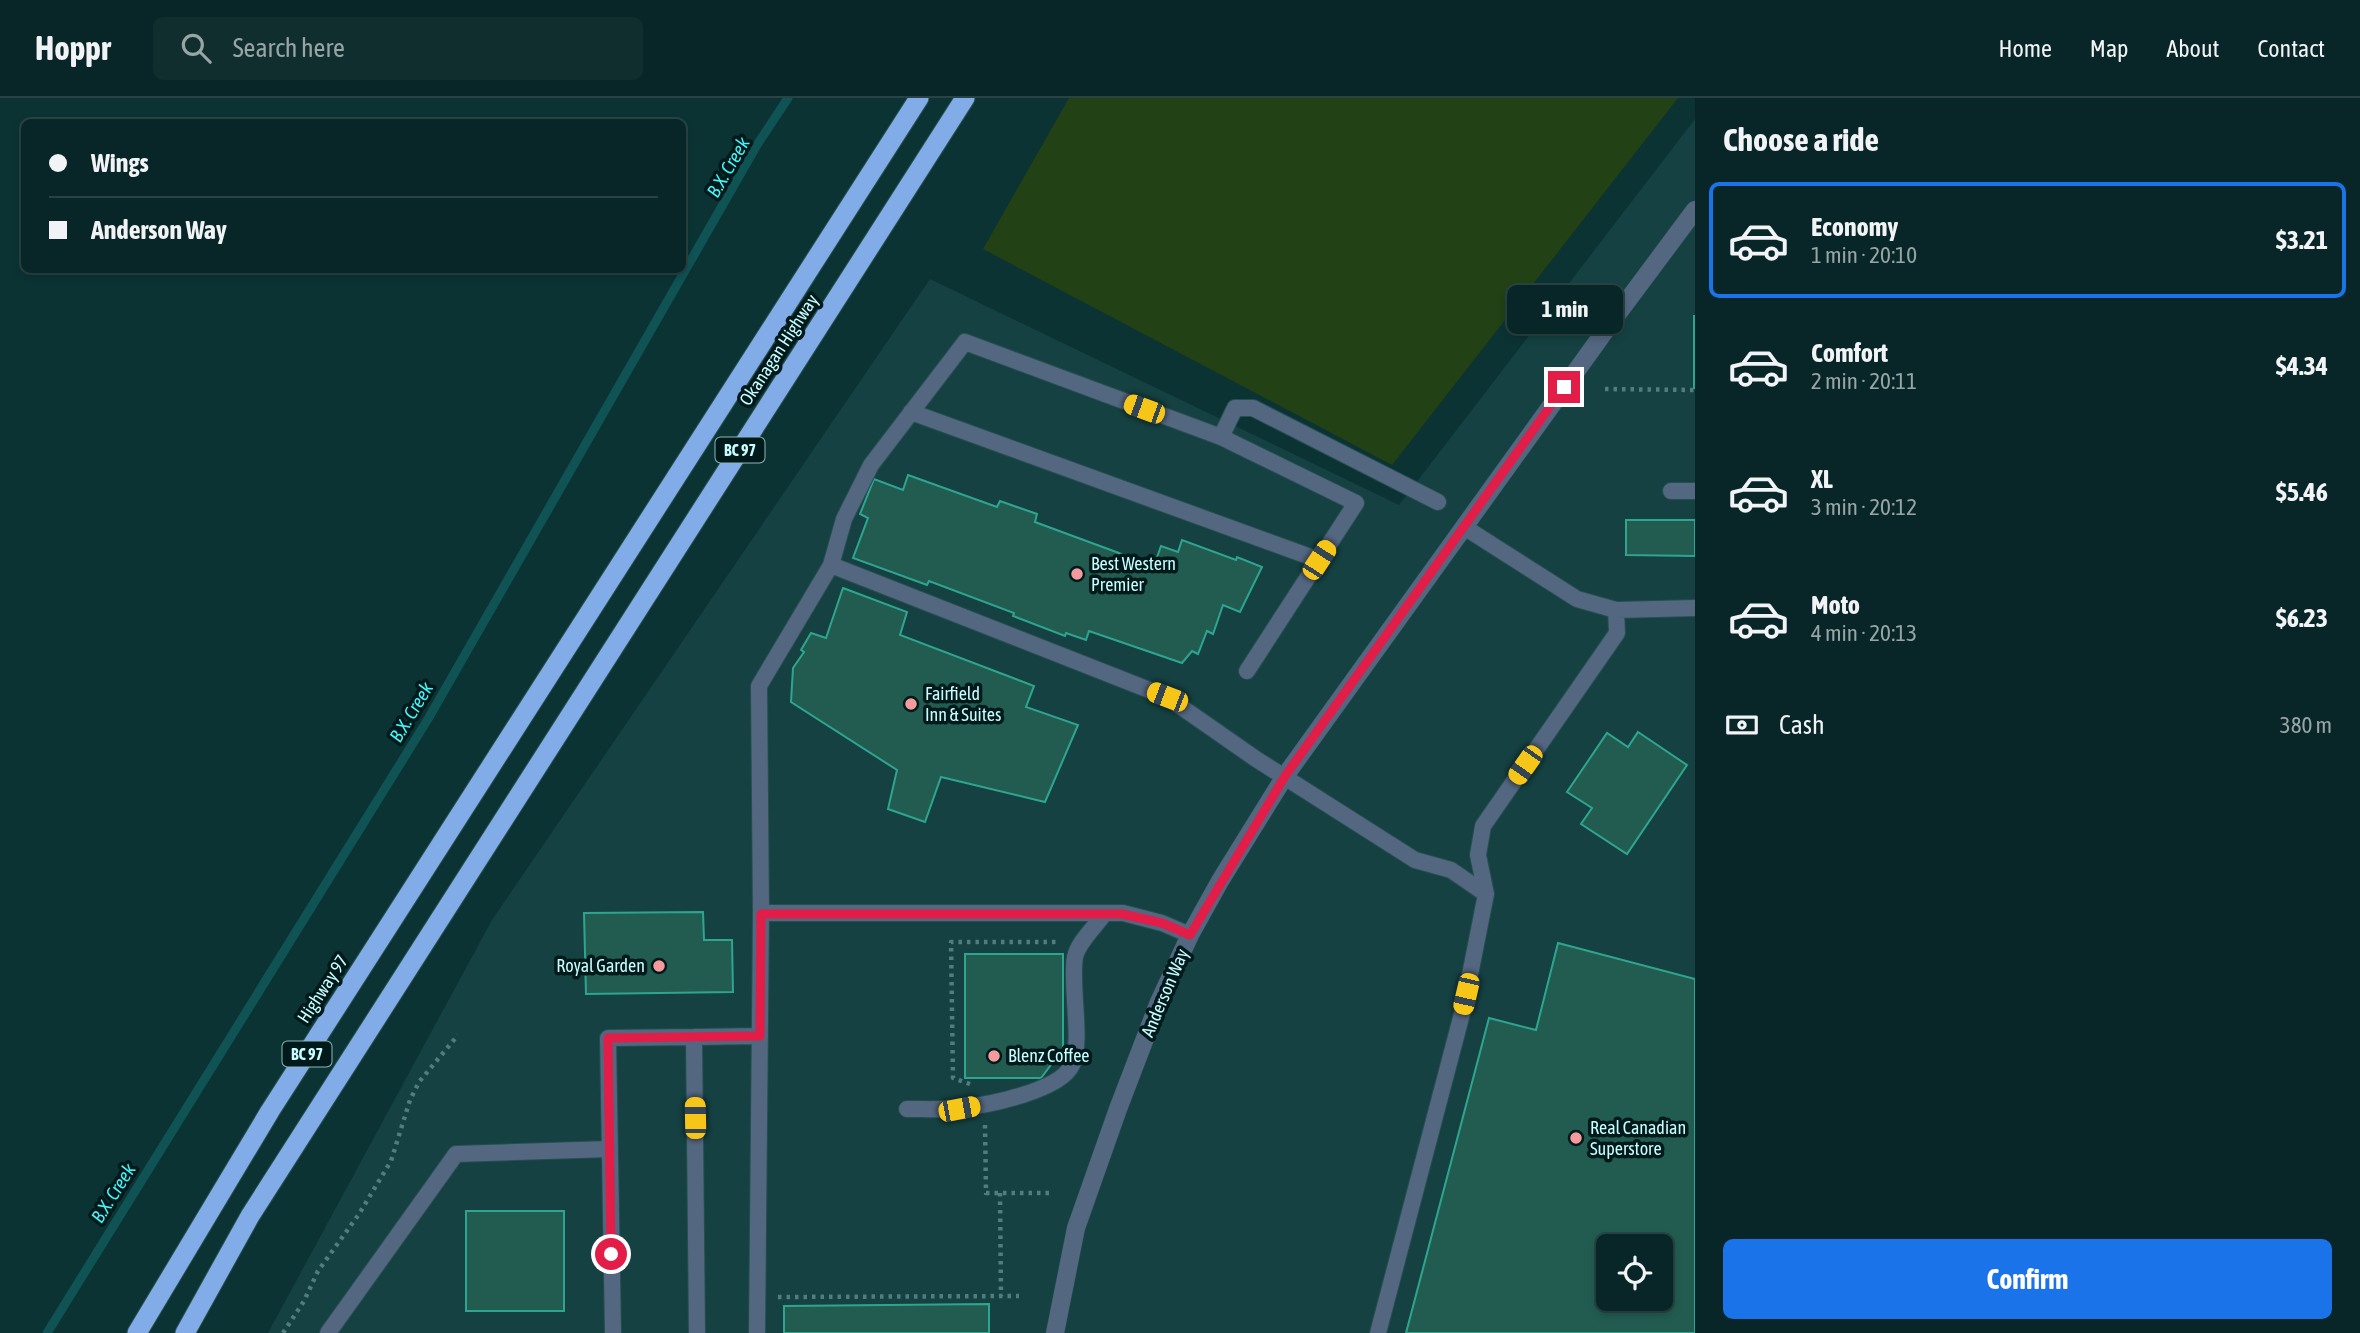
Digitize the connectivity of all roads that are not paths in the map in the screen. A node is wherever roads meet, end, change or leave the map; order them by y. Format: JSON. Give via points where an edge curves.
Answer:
{"nodes":[{"id":1,"x":919,"y":98,"type":"edge"},
{"id":2,"x":965,"y":98,"type":"edge"},
{"id":3,"x":1695,"y":210,"type":"edge"},
{"id":4,"x":911,"y":412,"type":"junction"},
{"id":5,"x":1221,"y":437,"type":"junction"},
{"id":6,"x":1671,"y":491,"type":"dead end"},
{"id":7,"x":1695,"y":491,"type":"edge"},
{"id":8,"x":1438,"y":502,"type":"dead end"},
{"id":9,"x":1464,"y":527,"type":"junction"},
{"id":10,"x":1319,"y":560,"type":"junction"},
{"id":11,"x":831,"y":565,"type":"junction"},
{"id":12,"x":1695,"y":608,"type":"edge"},
{"id":13,"x":1616,"y":610,"type":"junction"},
{"id":14,"x":1247,"y":671,"type":"dead end"},
{"id":15,"x":1285,"y":776,"type":"junction"},
{"id":16,"x":484,"y":778,"type":"joint"},
{"id":17,"x":1486,"y":894,"type":"junction"},
{"id":18,"x":761,"y":914,"type":"junction"},
{"id":19,"x":1105,"y":914,"type":"junction"},
{"id":20,"x":1190,"y":935,"type":"junction"},
{"id":21,"x":760,"y":1036,"type":"junction"},
{"id":22,"x":694,"y":1037,"type":"junction"},
{"id":23,"x":906,"y":1109,"type":"dead end"},
{"id":24,"x":609,"y":1149,"type":"junction"},
{"id":25,"x":137,"y":1333,"type":"edge"},
{"id":26,"x":185,"y":1333,"type":"edge"},
{"id":27,"x":328,"y":1333,"type":"edge"},
{"id":28,"x":612,"y":1333,"type":"edge"},
{"id":29,"x":697,"y":1333,"type":"edge"},
{"id":30,"x":757,"y":1333,"type":"edge"},
{"id":31,"x":1055,"y":1333,"type":"edge"},
{"id":32,"x":1378,"y":1333,"type":"edge"}],
"edges":[{"from":1,"to":16,"type":"highway","name":"Okanagan Highway","number":"BC 97"},
{"from":2,"to":26,"type":"highway","name":"Okanagan Highway","number":"BC 97","via":[[250,1216]]},
{"from":3,"to":9,"type":"street","name":"Anderson Way"},
{"from":4,"to":5,"type":"lane","via":[[964,342]]},
{"from":4,"to":10,"type":"lane"},
{"from":4,"to":11,"type":"lane","via":[[871,465],[844,519]]},
{"from":5,"to":8,"type":"lane","via":[[1235,408],[1253,408]]},
{"from":5,"to":10,"type":"lane","via":[[1356,503]]},
{"from":6,"to":7,"type":"lane"},
{"from":9,"to":13,"type":"lane","via":[[1577,599]]},
{"from":9,"to":15,"type":"street","name":"Anderson Way"},
{"from":10,"to":14,"type":"lane"},
{"from":11,"to":15,"type":"lane","via":[[1167,697]]},
{"from":11,"to":18,"type":"lane","via":[[759,686]]},
{"from":12,"to":13,"type":"lane"},
{"from":13,"to":17,"type":"lane","via":[[1617,633],[1483,826],[1478,855]]},
{"from":15,"to":17,"type":"lane","via":[[1415,860],[1451,870]]},
{"from":15,"to":20,"type":"street","name":"Anderson Way"},
{"from":16,"to":25,"type":"highway","name":"Highway 97","number":"BC 97","via":[[270,1111]]},
{"from":17,"to":32,"type":"lane","via":[[1463,1010]]},
{"from":18,"to":19,"type":"lane"},
{"from":18,"to":21,"type":"lane"},
{"from":19,"to":20,"type":"lane","via":[[1162,923]]},
{"from":19,"to":23,"type":"lane","via":[[1075,956],[1076,1050],[1072,1066],[1055,1082],[1009,1099],[959,1109]]},
{"from":20,"to":31,"type":"street","name":"Anderson Way","via":[[1150,1026],[1076,1228]]},
{"from":21,"to":22,"type":"lane"},
{"from":21,"to":30,"type":"lane"},
{"from":22,"to":24,"type":"lane","via":[[608,1038]]},
{"from":22,"to":29,"type":"lane"},
{"from":24,"to":27,"type":"lane","via":[[456,1154]]},
{"from":24,"to":28,"type":"lane"}]}
